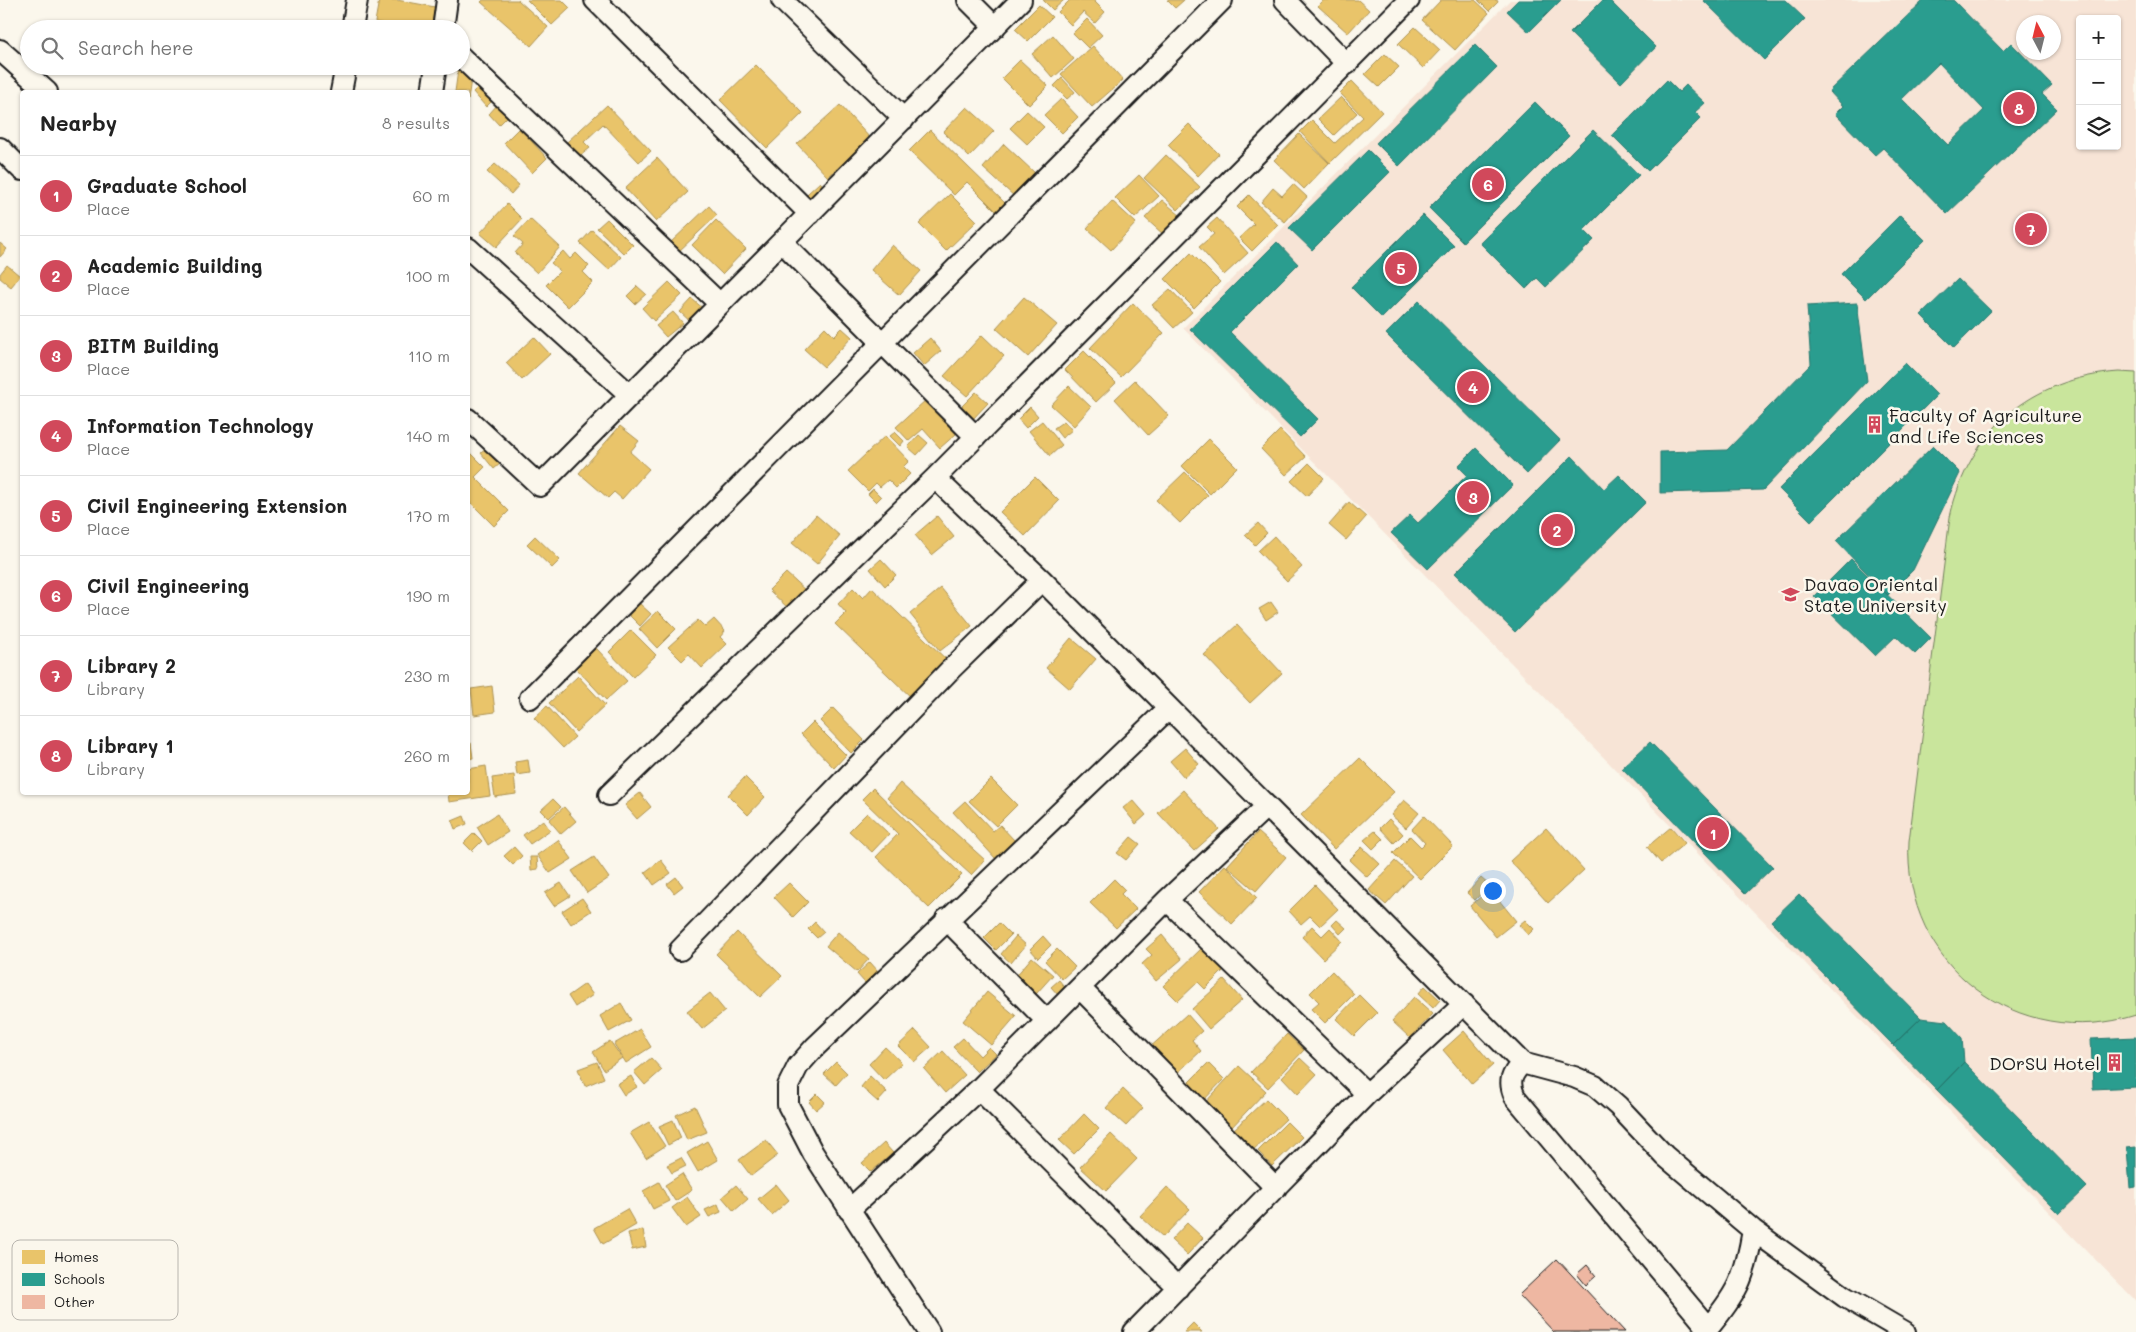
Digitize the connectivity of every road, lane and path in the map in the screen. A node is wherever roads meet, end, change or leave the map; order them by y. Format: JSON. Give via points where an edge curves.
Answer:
{"nodes":[{"id":1,"x":357,"y":0,"type":"edge"},
{"id":2,"x":447,"y":0,"type":"edge"},
{"id":3,"x":595,"y":0,"type":"edge"},
{"id":4,"x":782,"y":0,"type":"edge"},
{"id":5,"x":968,"y":0,"type":"edge"},
{"id":6,"x":1021,"y":0,"type":"edge"},
{"id":7,"x":1222,"y":0,"type":"edge"},
{"id":8,"x":1284,"y":0,"type":"edge"},
{"id":9,"x":1409,"y":0,"type":"edge"},
{"id":10,"x":354,"y":20,"type":"edge"},
{"id":11,"x":444,"y":20,"type":"edge"},
{"id":12,"x":995,"y":27,"type":"junction"},
{"id":13,"x":0,"y":50,"type":"edge"},
{"id":14,"x":1347,"y":64,"type":"junction"},
{"id":15,"x":470,"y":66,"type":"edge"},
{"id":16,"x":20,"y":68,"type":"edge"},
{"id":17,"x":28,"y":75,"type":"edge"},
{"id":18,"x":344,"y":75,"type":"edge"},
{"id":19,"x":435,"y":75,"type":"edge"},
{"id":20,"x":45,"y":90,"type":"edge"},
{"id":21,"x":341,"y":90,"type":"edge"},
{"id":22,"x":432,"y":90,"type":"edge"},
{"id":23,"x":904,"y":119,"type":"junction"},
{"id":24,"x":0,"y":148,"type":"edge"},
{"id":25,"x":20,"y":168,"type":"edge"},
{"id":26,"x":810,"y":214,"type":"junction"},
{"id":27,"x":782,"y":242,"type":"junction"},
{"id":28,"x":470,"y":250,"type":"edge"},
{"id":29,"x":720,"y":304,"type":"junction"},
{"id":30,"x":882,"y":344,"type":"junction"},
{"id":31,"x":630,"y":396,"type":"junction"},
{"id":32,"x":470,"y":422,"type":"edge"},
{"id":33,"x":976,"y":437,"type":"junction"},
{"id":34,"x":935,"y":478,"type":"junction"},
{"id":35,"x":1042,"y":580,"type":"junction"},
{"id":36,"x":530,"y":698,"type":"dead end"},
{"id":37,"x":1169,"y":708,"type":"junction"},
{"id":38,"x":609,"y":795,"type":"dead end"},
{"id":39,"x":1267,"y":806,"type":"junction"},
{"id":40,"x":1167,"y":900,"type":"junction"},
{"id":41,"x":946,"y":919,"type":"junction"},
{"id":42,"x":680,"y":950,"type":"dead end"},
{"id":43,"x":1080,"y":988,"type":"junction"},
{"id":44,"x":1464,"y":1004,"type":"junction"},
{"id":45,"x":1047,"y":1021,"type":"junction"},
{"id":46,"x":1522,"y":1063,"type":"junction"},
{"id":47,"x":979,"y":1089,"type":"junction"},
{"id":48,"x":1367,"y":1094,"type":"junction"},
{"id":49,"x":1276,"y":1188,"type":"junction"},
{"id":50,"x":849,"y":1210,"type":"junction"},
{"id":51,"x":1752,"y":1230,"type":"junction"},
{"id":52,"x":1178,"y":1288,"type":"junction"},
{"id":53,"x":1706,"y":1330,"type":"edge"},
{"id":54,"x":929,"y":1332,"type":"edge"},
{"id":55,"x":1134,"y":1332,"type":"edge"},
{"id":56,"x":1905,"y":1332,"type":"edge"}],
"edges":[{"from":1,"to":10,"type":"street"},
{"from":2,"to":11,"type":"street"},
{"from":3,"to":26,"type":"street"},
{"from":4,"to":23,"type":"street"},
{"from":5,"to":12,"type":"street"},
{"from":6,"to":12,"type":"street"},
{"from":7,"to":30,"type":"street"},
{"from":8,"to":14,"type":"street"},
{"from":9,"to":14,"type":"street"},
{"from":12,"to":23,"type":"street"},
{"from":13,"to":16,"type":"street"},
{"from":14,"to":33,"type":"street"},
{"from":15,"to":29,"type":"street"},
{"from":17,"to":20,"type":"street"},
{"from":18,"to":21,"type":"street"},
{"from":19,"to":22,"type":"street"},
{"from":23,"to":26,"type":"street"},
{"from":24,"to":25,"type":"street"},
{"from":26,"to":27,"type":"street"},
{"from":27,"to":29,"type":"street"},
{"from":27,"to":30,"type":"street"},
{"from":28,"to":31,"type":"street"},
{"from":29,"to":31,"type":"street"},
{"from":30,"to":33,"type":"street"},
{"from":30,"to":36,"type":"street"},
{"from":31,"to":32,"type":"street","via":[[540,486]]},
{"from":33,"to":34,"type":"street"},
{"from":34,"to":35,"type":"street"},
{"from":34,"to":38,"type":"street"},
{"from":35,"to":37,"type":"street"},
{"from":35,"to":42,"type":"street"},
{"from":37,"to":39,"type":"street"},
{"from":37,"to":41,"type":"street"},
{"from":39,"to":40,"type":"street"},
{"from":39,"to":44,"type":"street"},
{"from":40,"to":43,"type":"street"},
{"from":40,"to":48,"type":"street"},
{"from":41,"to":45,"type":"street"},
{"from":41,"to":50,"type":"street","via":[[815,1047],[798,1066],[788,1086],[788,1105],[798,1127]]},
{"from":43,"to":45,"type":"street"},
{"from":43,"to":49,"type":"street"},
{"from":44,"to":46,"type":"street"},
{"from":44,"to":48,"type":"street"},
{"from":45,"to":47,"type":"street"},
{"from":46,"to":51,"type":"street","via":[[1595,1086],[1665,1156]]},
{"from":46,"to":53,"type":"street","via":[[1510,1080],[1515,1098]]},
{"from":47,"to":50,"type":"street"},
{"from":47,"to":52,"type":"street"},
{"from":48,"to":49,"type":"street"},
{"from":49,"to":52,"type":"street"},
{"from":50,"to":54,"type":"street"},
{"from":51,"to":53,"type":"street","via":[[1748,1262],[1740,1284]]},
{"from":51,"to":56,"type":"street","via":[[1845,1297]]},
{"from":52,"to":55,"type":"street"}]}
